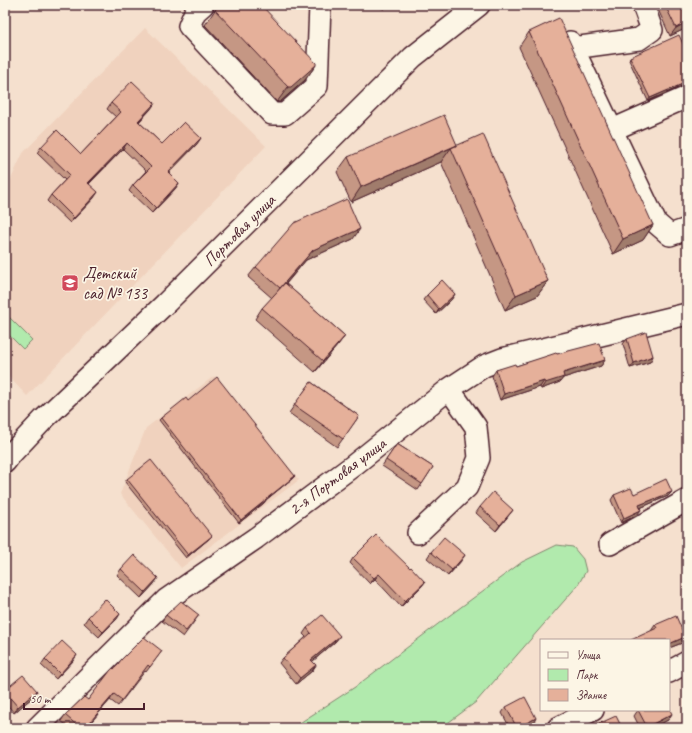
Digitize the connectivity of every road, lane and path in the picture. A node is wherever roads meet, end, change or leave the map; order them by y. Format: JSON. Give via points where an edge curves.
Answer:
{"nodes":[{"id":1,"x":203,"y":5,"type":"edge"},
{"id":2,"x":320,"y":5,"type":"edge"},
{"id":3,"x":479,"y":5,"type":"edge"},
{"id":4,"x":643,"y":5,"type":"edge"},
{"id":5,"x":687,"y":97,"type":"edge"},
{"id":6,"x":612,"y":130,"type":"junction"},
{"id":7,"x":687,"y":229,"type":"edge"},
{"id":8,"x":687,"y":314,"type":"edge"},
{"id":9,"x":449,"y":389,"type":"junction"},
{"id":10,"x":5,"y":462,"type":"edge"},
{"id":11,"x":687,"y":500,"type":"edge"},
{"id":12,"x":418,"y":533,"type":"dead end"},
{"id":13,"x":610,"y":544,"type":"dead end"},
{"id":14,"x":687,"y":662,"type":"edge"},
{"id":15,"x":670,"y":671,"type":"edge"},
{"id":16,"x":591,"y":711,"type":"edge"},
{"id":17,"x":37,"y":728,"type":"edge"},
{"id":18,"x":558,"y":728,"type":"edge"}],
"edges":[{"from":1,"to":2,"type":"street","via":[[195,12],[189,26],[272,114],[285,114],[317,86]]},
{"from":3,"to":10,"type":"street","name":"Портовая улица","via":[[413,57],[165,304],[44,419]]},
{"from":4,"to":6,"type":"street","via":[[652,30],[639,39],[569,41]]},
{"from":5,"to":6,"type":"street"},
{"from":6,"to":7,"type":"street","via":[[656,223],[670,235]]},
{"from":8,"to":9,"type":"street","name":"2-я Портовая улица","via":[[502,359],[484,366]]},
{"from":9,"to":12,"type":"street","via":[[476,427],[479,458],[467,487]]},
{"from":9,"to":17,"type":"street","name":"2-я Портовая улица","via":[[256,538],[166,600]]},
{"from":11,"to":13,"type":"street"},
{"from":14,"to":15,"type":"street"},
{"from":16,"to":18,"type":"street"}]}
